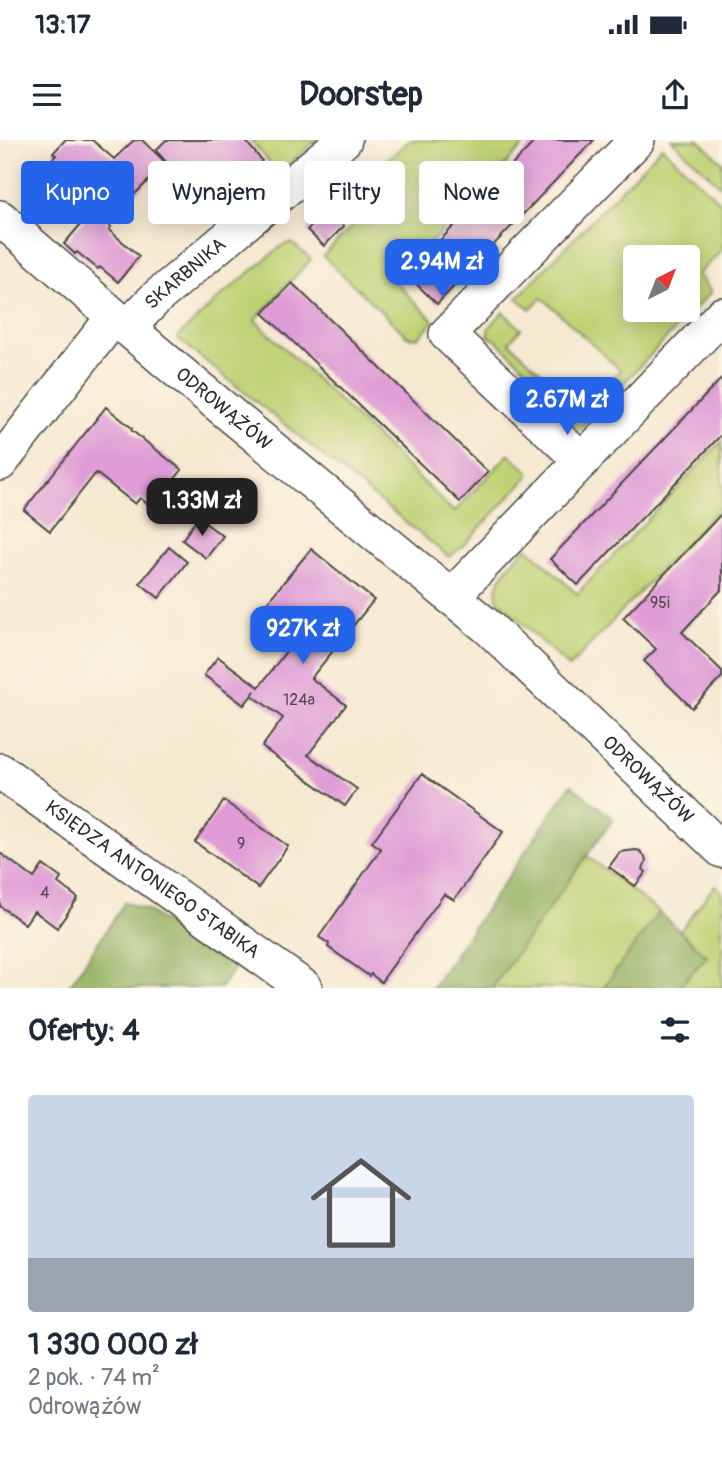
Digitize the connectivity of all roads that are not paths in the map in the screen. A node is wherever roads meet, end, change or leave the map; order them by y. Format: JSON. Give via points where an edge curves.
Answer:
{"nodes":[{"id":1,"x":344,"y":140,"type":"edge"},
{"id":2,"x":637,"y":140,"type":"edge"},
{"id":3,"x":0,"y":218,"type":"edge"},
{"id":4,"x":722,"y":315,"type":"edge"},
{"id":5,"x":120,"y":323,"type":"junction"},
{"id":6,"x":582,"y":461,"type":"junction"},
{"id":7,"x":0,"y":463,"type":"edge"},
{"id":8,"x":451,"y":597,"type":"junction"},
{"id":9,"x":0,"y":771,"type":"edge"},
{"id":10,"x":722,"y":850,"type":"edge"},
{"id":11,"x":305,"y":988,"type":"edge"}],
"edges":[{"from":1,"to":5,"type":"street","name":"SKARBNIKA"},
{"from":2,"to":6,"type":"street","via":[[447,334]]},
{"from":3,"to":5,"type":"street","name":"ODROWĄŻÓW"},
{"from":4,"to":6,"type":"street"},
{"from":5,"to":7,"type":"street","name":"SKARBNIKA"},
{"from":5,"to":8,"type":"street","name":"ODROWĄŻÓW"},
{"from":6,"to":8,"type":"street"},
{"from":8,"to":10,"type":"street","name":"ODROWĄŻÓW"},
{"from":9,"to":11,"type":"street","name":"KSIĘDZA ANTONIEGO STABIKA"}]}
